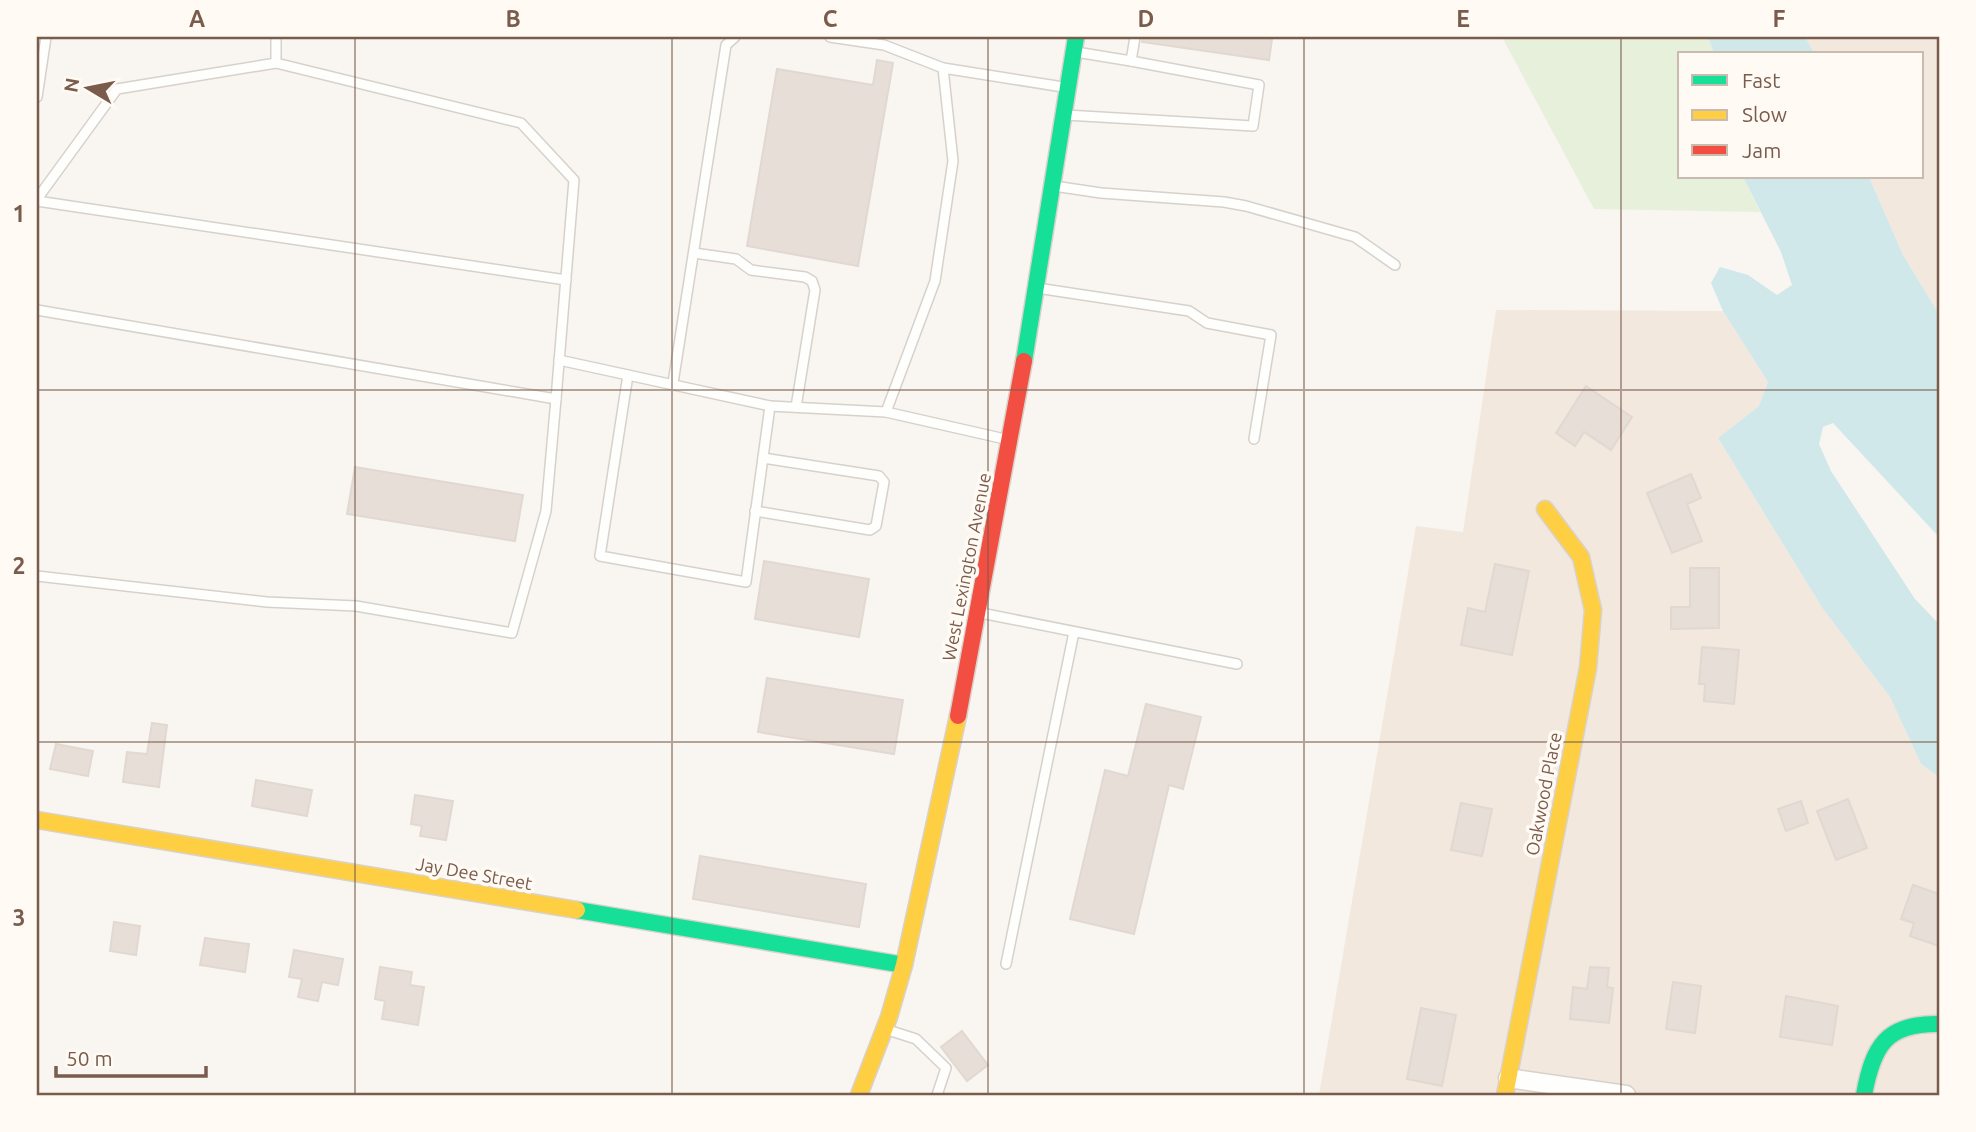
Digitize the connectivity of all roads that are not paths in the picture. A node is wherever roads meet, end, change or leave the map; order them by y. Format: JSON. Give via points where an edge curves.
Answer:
{"nodes":[{"id":1,"x":46,"y":37,"type":"edge"},
{"id":2,"x":276,"y":37,"type":"edge"},
{"id":3,"x":735,"y":37,"type":"edge"},
{"id":4,"x":830,"y":37,"type":"edge"},
{"id":5,"x":1135,"y":37,"type":"edge"},
{"id":6,"x":1075,"y":44,"type":"edge"},
{"id":7,"x":1131,"y":61,"type":"junction"},
{"id":8,"x":276,"y":63,"type":"junction"},
{"id":9,"x":943,"y":68,"type":"junction"},
{"id":10,"x":1068,"y":88,"type":"junction"},
{"id":11,"x":37,"y":97,"type":"edge"},
{"id":12,"x":1064,"y":115,"type":"junction"},
{"id":13,"x":1052,"y":186,"type":"junction"},
{"id":14,"x":37,"y":200,"type":"edge"},
{"id":15,"x":694,"y":253,"type":"junction"},
{"id":16,"x":1395,"y":265,"type":"dead end"},
{"id":17,"x":566,"y":280,"type":"junction"},
{"id":18,"x":1035,"y":287,"type":"junction"},
{"id":19,"x":37,"y":310,"type":"edge"},
{"id":20,"x":559,"y":360,"type":"junction"},
{"id":21,"x":628,"y":375,"type":"junction"},
{"id":22,"x":673,"y":383,"type":"junction"},
{"id":23,"x":556,"y":399,"type":"junction"},
{"id":24,"x":770,"y":406,"type":"junction"},
{"id":25,"x":796,"y":407,"type":"junction"},
{"id":26,"x":886,"y":412,"type":"junction"},
{"id":27,"x":1254,"y":439,"type":"dead end"},
{"id":28,"x":1010,"y":440,"type":"junction"},
{"id":29,"x":763,"y":458,"type":"junction"},
{"id":30,"x":1545,"y":509,"type":"dead end"},
{"id":31,"x":755,"y":511,"type":"junction"},
{"id":32,"x":37,"y":576,"type":"edge"},
{"id":33,"x":979,"y":613,"type":"junction"},
{"id":34,"x":1074,"y":632,"type":"junction"},
{"id":35,"x":1237,"y":664,"type":"dead end"},
{"id":36,"x":37,"y":820,"type":"edge"},
{"id":37,"x":1006,"y":964,"type":"dead end"},
{"id":38,"x":904,"y":965,"type":"junction"},
{"id":39,"x":1939,"y":1024,"type":"edge"},
{"id":40,"x":884,"y":1029,"type":"junction"},
{"id":41,"x":1506,"y":1086,"type":"edge"},
{"id":42,"x":859,"y":1095,"type":"edge"},
{"id":43,"x":937,"y":1095,"type":"edge"},
{"id":44,"x":1626,"y":1095,"type":"edge"},
{"id":45,"x":1864,"y":1095,"type":"edge"}],
"edges":[{"from":1,"to":11,"type":"lane"},
{"from":2,"to":8,"type":"lane"},
{"from":3,"to":15,"type":"lane","via":[[726,46]]},
{"from":4,"to":9,"type":"lane","via":[[884,45]]},
{"from":5,"to":7,"type":"lane"},
{"from":6,"to":7,"type":"lane"},
{"from":6,"to":10,"type":"street","name":"West Lexington Avenue"},
{"from":7,"to":12,"type":"lane","via":[[1259,85],[1253,125]]},
{"from":8,"to":14,"type":"lane","via":[[117,89]]},
{"from":8,"to":17,"type":"lane","via":[[521,123],[574,180]]},
{"from":9,"to":10,"type":"lane"},
{"from":9,"to":26,"type":"lane","via":[[953,161],[935,281]]},
{"from":10,"to":12,"type":"street","name":"West Lexington Avenue"},
{"from":12,"to":13,"type":"street","name":"West Lexington Avenue"},
{"from":13,"to":16,"type":"lane","via":[[1247,206],[1355,237]]},
{"from":13,"to":18,"type":"street","name":"West Lexington Avenue"},
{"from":14,"to":17,"type":"lane"},
{"from":15,"to":22,"type":"lane"},
{"from":15,"to":25,"type":"lane","via":[[736,259],[751,270],[812,281],[815,290]]},
{"from":17,"to":20,"type":"lane"},
{"from":18,"to":27,"type":"lane","via":[[1189,311],[1207,323],[1271,335]]},
{"from":18,"to":28,"type":"street","name":"West Lexington Avenue"},
{"from":19,"to":23,"type":"lane"},
{"from":20,"to":21,"type":"lane"},
{"from":20,"to":23,"type":"lane"},
{"from":21,"to":22,"type":"lane"},
{"from":21,"to":31,"type":"lane","via":[[600,556],[746,582]]},
{"from":22,"to":24,"type":"lane"},
{"from":23,"to":32,"type":"lane","via":[[546,512],[512,633],[356,606],[267,602]]},
{"from":24,"to":25,"type":"lane"},
{"from":24,"to":29,"type":"lane"},
{"from":25,"to":26,"type":"lane"},
{"from":26,"to":28,"type":"lane"},
{"from":28,"to":33,"type":"street","name":"West Lexington Avenue"},
{"from":29,"to":31,"type":"lane"},
{"from":29,"to":31,"type":"lane","via":[[879,476],[884,482],[876,526],[870,530]]},
{"from":30,"to":41,"type":"street","name":"Oakwood Place","via":[[1581,557],[1593,610],[1588,668]]},
{"from":33,"to":34,"type":"lane"},
{"from":33,"to":38,"type":"street","name":"West Lexington Avenue"},
{"from":34,"to":35,"type":"lane"},
{"from":34,"to":37,"type":"lane"},
{"from":36,"to":38,"type":"street","name":"Jay Dee Street"},
{"from":38,"to":40,"type":"street","name":"West Lexington Avenue"},
{"from":39,"to":45,"type":"street","via":[[1906,1025],[1881,1041],[1868,1066]]},
{"from":40,"to":42,"type":"street","name":"West Lexington Avenue"},
{"from":40,"to":43,"type":"lane","via":[[916,1039],[946,1068]]},
{"from":41,"to":44,"type":"street"}]}
